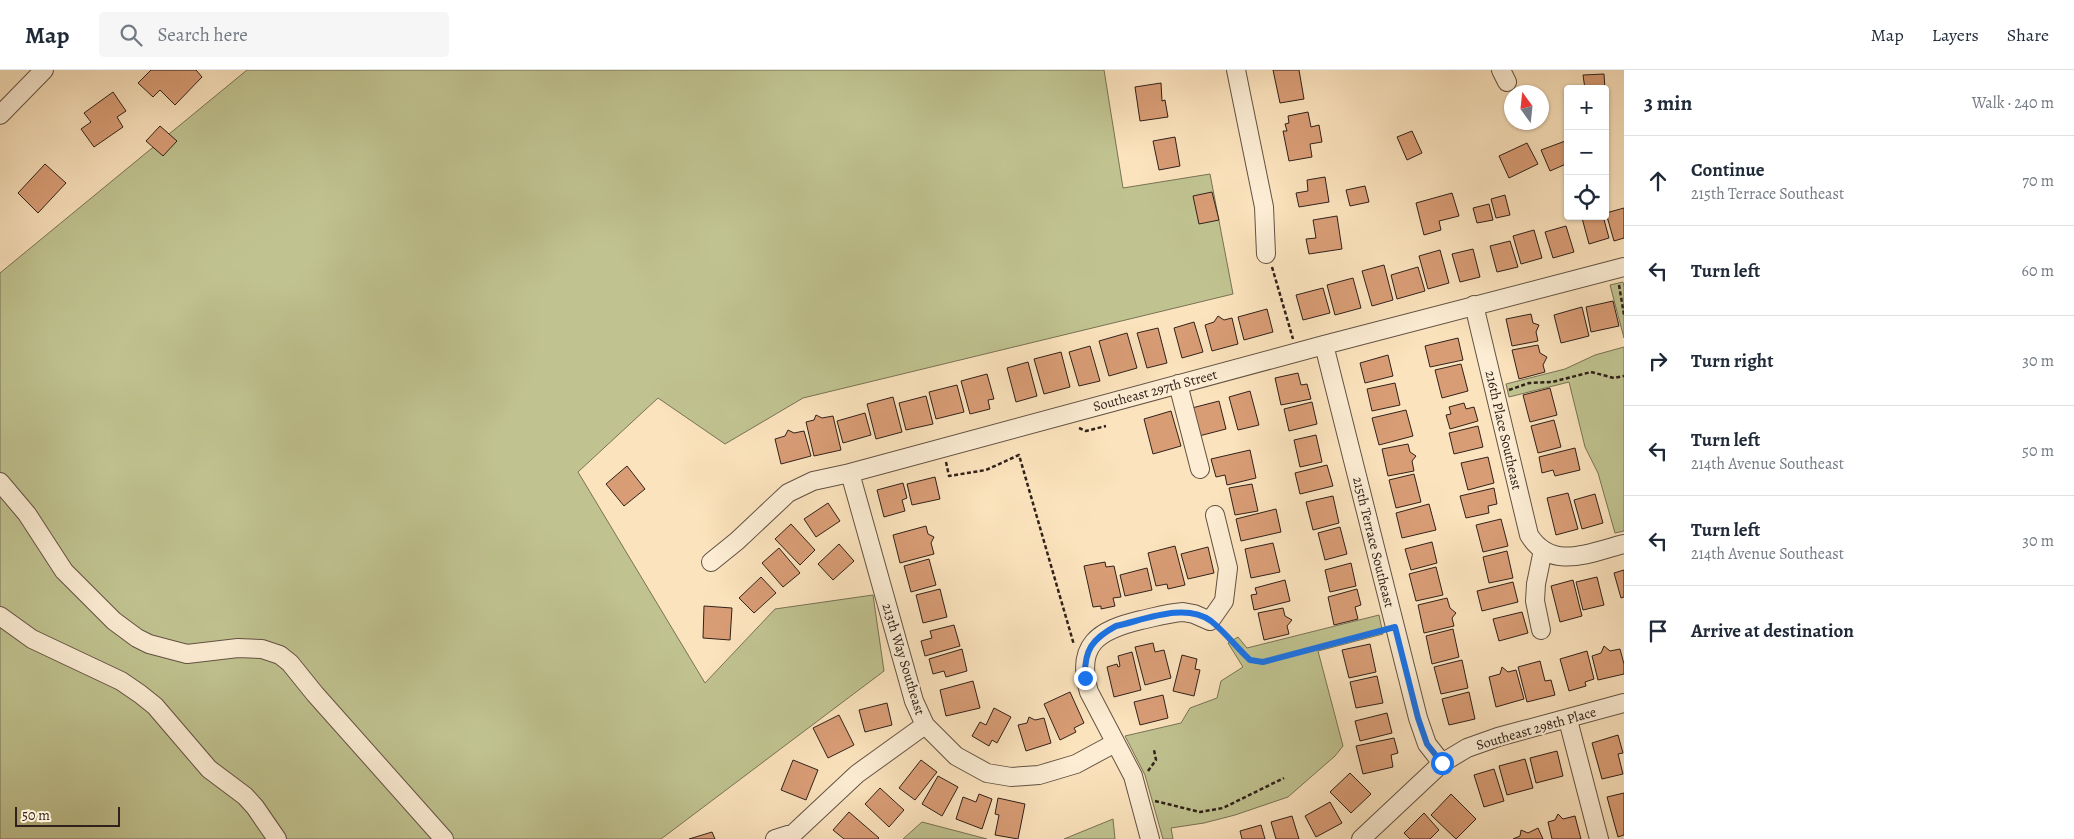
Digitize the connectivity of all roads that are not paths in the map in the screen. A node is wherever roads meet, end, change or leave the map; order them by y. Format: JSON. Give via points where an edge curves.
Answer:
{"nodes":[{"id":1,"x":44,"y":70,"type":"edge"},
{"id":2,"x":1236,"y":70,"type":"edge"},
{"id":3,"x":0,"y":115,"type":"edge"},
{"id":4,"x":1266,"y":254,"type":"road end"},
{"id":5,"x":1619,"y":268,"type":"edge"},
{"id":6,"x":1474,"y":305,"type":"junction"},
{"id":7,"x":1324,"y":345,"type":"junction"},
{"id":8,"x":1178,"y":384,"type":"junction"},
{"id":9,"x":1200,"y":468,"type":"dead end"},
{"id":10,"x":850,"y":473,"type":"junction"},
{"id":11,"x":0,"y":482,"type":"edge"},
{"id":12,"x":1215,"y":515,"type":"dead end"},
{"id":13,"x":1624,"y":544,"type":"edge"},
{"id":14,"x":1543,"y":550,"type":"junction"},
{"id":15,"x":711,"y":562,"type":"dead end"},
{"id":16,"x":0,"y":616,"type":"edge"},
{"id":17,"x":1542,"y":630,"type":"dead end"},
{"id":18,"x":1624,"y":703,"type":"edge"},
{"id":19,"x":1568,"y":720,"type":"junction"},
{"id":20,"x":925,"y":725,"type":"junction"},
{"id":21,"x":1116,"y":743,"type":"junction"},
{"id":22,"x":1442,"y":763,"type":"junction"},
{"id":23,"x":277,"y":839,"type":"edge"},
{"id":24,"x":444,"y":839,"type":"edge"},
{"id":25,"x":775,"y":839,"type":"edge"},
{"id":26,"x":1150,"y":839,"type":"edge"},
{"id":27,"x":1361,"y":839,"type":"edge"},
{"id":28,"x":1599,"y":839,"type":"edge"}],
"edges":[{"from":1,"to":3,"type":"street"},
{"from":2,"to":4,"type":"street","via":[[1264,207]]},
{"from":5,"to":6,"type":"street","name":"Southeast 297th Street"},
{"from":6,"to":7,"type":"street","name":"Southeast 297th Street"},
{"from":6,"to":14,"type":"street","name":"216th Place Southeast","via":[[1529,535]]},
{"from":7,"to":8,"type":"street","name":"Southeast 297th Street"},
{"from":7,"to":22,"type":"street","name":"215th Terrace Southeast","via":[[1418,718],[1427,744]]},
{"from":8,"to":9,"type":"street"},
{"from":8,"to":10,"type":"street","name":"Southeast 297th Street"},
{"from":10,"to":15,"type":"street","name":"Southeast 297th Street","via":[[813,481],[788,492],[737,542]]},
{"from":10,"to":20,"type":"street","name":"213th Way Southeast","via":[[914,701]]},
{"from":11,"to":24,"type":"street","via":[[27,514],[64,571],[114,621],[137,638],[187,654],[262,648],[290,663]]},
{"from":12,"to":21,"type":"street","via":[[1228,568],[1224,601],[1210,621],[1184,612],[1116,626],[1090,646],[1085,678]]},
{"from":13,"to":14,"type":"street","via":[[1565,557]]},
{"from":14,"to":17,"type":"street","via":[[1536,584]]},
{"from":16,"to":23,"type":"street","via":[[32,639],[121,681],[155,706],[209,769],[256,807]]},
{"from":18,"to":19,"type":"street","name":"Southeast 298th Place"},
{"from":19,"to":22,"type":"street","name":"Southeast 298th Place","via":[[1498,737],[1467,748]]},
{"from":19,"to":28,"type":"street"},
{"from":20,"to":21,"type":"street","name":"213th Way Southeast","via":[[956,756],[987,773],[1012,778],[1039,775],[1076,764]]},
{"from":20,"to":25,"type":"street","via":[[857,774],[794,833]]},
{"from":21,"to":26,"type":"street","via":[[1134,780]]},
{"from":22,"to":27,"type":"street","name":"Southeast 298th Place"}]}
